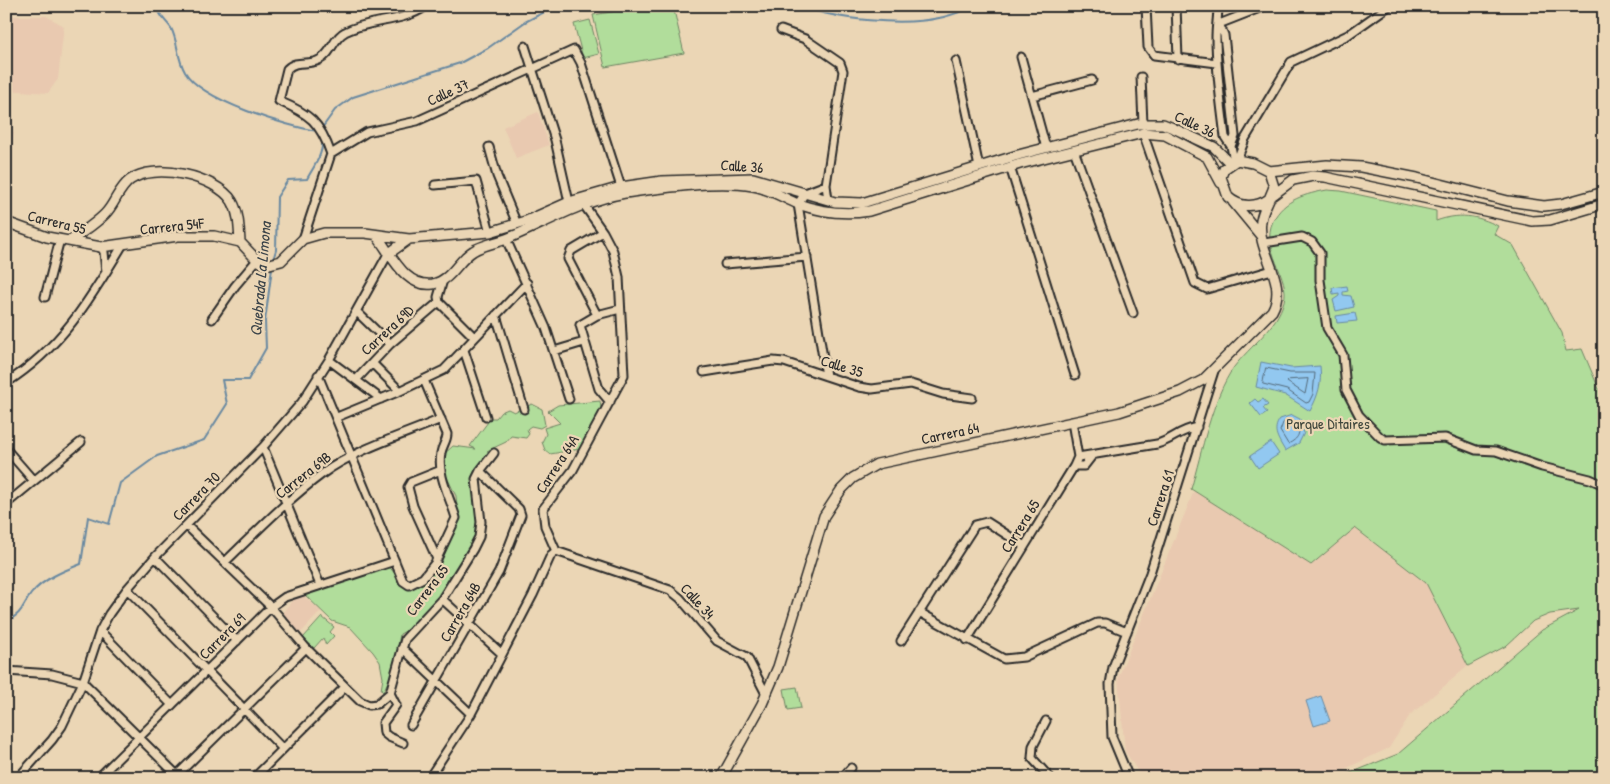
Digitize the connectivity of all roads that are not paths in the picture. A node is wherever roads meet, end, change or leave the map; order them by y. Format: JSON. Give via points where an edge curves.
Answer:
{"nodes":[{"id":1,"x":426,"y":6,"type":"edge"},
{"id":2,"x":1146,"y":6,"type":"edge"},
{"id":3,"x":1176,"y":6,"type":"edge"},
{"id":4,"x":1218,"y":6,"type":"edge"},
{"id":5,"x":1265,"y":6,"type":"edge"},
{"id":6,"x":1389,"y":6,"type":"edge"},
{"id":7,"x":1219,"y":24,"type":"junction"},
{"id":8,"x":780,"y":30,"type":"dead end"},
{"id":9,"x":525,"y":46,"type":"dead end"},
{"id":10,"x":1021,"y":58,"type":"dead end"},
{"id":11,"x":1178,"y":58,"type":"junction"},
{"id":12,"x":956,"y":61,"type":"dead end"},
{"id":13,"x":1217,"y":63,"type":"junction"},
{"id":14,"x":531,"y":68,"type":"junction"},
{"id":15,"x":1142,"y":76,"type":"dead end"},
{"id":16,"x":1092,"y":80,"type":"dead end"},
{"id":17,"x":1032,"y":96,"type":"junction"},
{"id":18,"x":1143,"y":128,"type":"junction"},
{"id":19,"x":1231,"y":146,"type":"junction"},
{"id":20,"x":489,"y":147,"type":"dead end"},
{"id":21,"x":1046,"y":148,"type":"junction"},
{"id":22,"x":1074,"y":150,"type":"junction"},
{"id":23,"x":331,"y":154,"type":"junction"},
{"id":24,"x":1234,"y":161,"type":"junction"},
{"id":25,"x":1010,"y":167,"type":"junction"},
{"id":26,"x":979,"y":168,"type":"junction"},
{"id":27,"x":1269,"y":172,"type":"junction"},
{"id":28,"x":1221,"y":183,"type":"junction"},
{"id":29,"x":435,"y":185,"type":"dead end"},
{"id":30,"x":826,"y":185,"type":"junction"},
{"id":31,"x":621,"y":186,"type":"junction"},
{"id":32,"x":1604,"y":192,"type":"edge"},
{"id":33,"x":805,"y":193,"type":"junction"},
{"id":34,"x":1271,"y":197,"type":"junction"},
{"id":35,"x":828,"y":200,"type":"junction"},
{"id":36,"x":1232,"y":201,"type":"junction"},
{"id":37,"x":569,"y":202,"type":"junction"},
{"id":38,"x":798,"y":204,"type":"junction"},
{"id":39,"x":584,"y":205,"type":"junction"},
{"id":40,"x":1603,"y":206,"type":"edge"},
{"id":41,"x":6,"y":222,"type":"edge"},
{"id":42,"x":517,"y":224,"type":"junction"},
{"id":43,"x":490,"y":232,"type":"junction"},
{"id":44,"x":603,"y":232,"type":"junction"},
{"id":45,"x":470,"y":234,"type":"junction"},
{"id":46,"x":376,"y":235,"type":"junction"},
{"id":47,"x":60,"y":239,"type":"junction"},
{"id":48,"x":303,"y":239,"type":"junction"},
{"id":49,"x":409,"y":239,"type":"junction"},
{"id":50,"x":506,"y":239,"type":"junction"},
{"id":51,"x":71,"y":240,"type":"junction"},
{"id":52,"x":1263,"y":240,"type":"junction"},
{"id":53,"x":240,"y":242,"type":"junction"},
{"id":54,"x":122,"y":246,"type":"junction"},
{"id":55,"x":101,"y":247,"type":"junction"},
{"id":56,"x":472,"y":252,"type":"junction"},
{"id":57,"x":807,"y":257,"type":"junction"},
{"id":58,"x":391,"y":258,"type":"junction"},
{"id":59,"x":257,"y":260,"type":"junction"},
{"id":60,"x":725,"y":264,"type":"dead end"},
{"id":61,"x":1272,"y":270,"type":"junction"},
{"id":62,"x":106,"y":272,"type":"junction"},
{"id":63,"x":443,"y":280,"type":"junction"},
{"id":64,"x":527,"y":284,"type":"junction"},
{"id":65,"x":45,"y":297,"type":"dead end"},
{"id":66,"x":438,"y":302,"type":"junction"},
{"id":67,"x":620,"y":309,"type":"junction"},
{"id":68,"x":357,"y":312,"type":"junction"},
{"id":69,"x":1133,"y":313,"type":"dead end"},
{"id":70,"x":496,"y":314,"type":"junction"},
{"id":71,"x":597,"y":315,"type":"junction"},
{"id":72,"x":212,"y":319,"type":"dead end"},
{"id":73,"x":474,"y":338,"type":"junction"},
{"id":74,"x":584,"y":342,"type":"junction"},
{"id":75,"x":390,"y":344,"type":"junction"},
{"id":76,"x":464,"y":350,"type":"junction"},
{"id":77,"x":554,"y":351,"type":"junction"},
{"id":78,"x":329,"y":360,"type":"junction"},
{"id":79,"x":372,"y":363,"type":"junction"},
{"id":80,"x":1214,"y":371,"type":"junction"},
{"id":81,"x":704,"y":372,"type":"dead end"},
{"id":82,"x":318,"y":375,"type":"junction"},
{"id":83,"x":1075,"y":375,"type":"dead end"},
{"id":84,"x":826,"y":376,"type":"junction"},
{"id":85,"x":356,"y":380,"type":"junction"},
{"id":86,"x":424,"y":380,"type":"junction"},
{"id":87,"x":6,"y":383,"type":"edge"},
{"id":88,"x":400,"y":391,"type":"junction"},
{"id":89,"x":972,"y":398,"type":"dead end"},
{"id":90,"x":381,"y":399,"type":"junction"},
{"id":91,"x":569,"y":399,"type":"dead end"},
{"id":92,"x":610,"y":402,"type":"junction"},
{"id":93,"x":524,"y":408,"type":"dead end"},
{"id":94,"x":337,"y":417,"type":"junction"},
{"id":95,"x":486,"y":417,"type":"dead end"},
{"id":96,"x":441,"y":419,"type":"junction"},
{"id":97,"x":1072,"y":422,"type":"junction"},
{"id":98,"x":1197,"y":427,"type":"junction"},
{"id":99,"x":81,"y":442,"type":"dead end"},
{"id":100,"x":262,"y":447,"type":"junction"},
{"id":101,"x":6,"y":449,"type":"edge"},
{"id":102,"x":494,"y":453,"type":"dead end"},
{"id":103,"x":352,"y":456,"type":"junction"},
{"id":104,"x":1091,"y":456,"type":"junction"},
{"id":105,"x":1078,"y":457,"type":"junction"},
{"id":106,"x":1074,"y":466,"type":"junction"},
{"id":107,"x":441,"y":470,"type":"junction"},
{"id":108,"x":480,"y":471,"type":"junction"},
{"id":109,"x":33,"y":480,"type":"junction"},
{"id":110,"x":1604,"y":485,"type":"edge"},
{"id":111,"x":6,"y":504,"type":"edge"},
{"id":112,"x":286,"y":504,"type":"junction"},
{"id":113,"x":187,"y":526,"type":"junction"},
{"id":114,"x":1023,"y":546,"type":"junction"},
{"id":115,"x":556,"y":551,"type":"junction"},
{"id":116,"x":155,"y":557,"type":"junction"},
{"id":117,"x":437,"y":559,"type":"junction"},
{"id":118,"x":395,"y":561,"type":"junction"},
{"id":119,"x":225,"y":562,"type":"junction"},
{"id":120,"x":320,"y":585,"type":"junction"},
{"id":121,"x":127,"y":589,"type":"junction"},
{"id":122,"x":442,"y":599,"type":"junction"},
{"id":123,"x":271,"y":607,"type":"junction"},
{"id":124,"x":920,"y":612,"type":"junction"},
{"id":125,"x":468,"y":625,"type":"junction"},
{"id":126,"x":100,"y":631,"type":"junction"},
{"id":127,"x":1127,"y":632,"type":"junction"},
{"id":128,"x":237,"y":640,"type":"junction"},
{"id":129,"x":967,"y":640,"type":"junction"},
{"id":130,"x":901,"y":641,"type":"dead end"},
{"id":131,"x":306,"y":648,"type":"junction"},
{"id":132,"x":402,"y":648,"type":"junction"},
{"id":133,"x":502,"y":654,"type":"junction"},
{"id":134,"x":206,"y":670,"type":"junction"},
{"id":135,"x":6,"y":671,"type":"edge"},
{"id":136,"x":435,"y":680,"type":"junction"},
{"id":137,"x":83,"y":682,"type":"junction"},
{"id":138,"x":345,"y":687,"type":"junction"},
{"id":139,"x":390,"y":693,"type":"junction"},
{"id":140,"x":766,"y":694,"type":"junction"},
{"id":141,"x":172,"y":705,"type":"junction"},
{"id":142,"x":244,"y":709,"type":"junction"},
{"id":143,"x":471,"y":714,"type":"junction"},
{"id":144,"x":1046,"y":721,"type":"dead end"},
{"id":145,"x":411,"y":725,"type":"dead end"},
{"id":146,"x":140,"y":736,"type":"junction"},
{"id":147,"x":403,"y":743,"type":"dead end"},
{"id":148,"x":283,"y":749,"type":"junction"},
{"id":149,"x":851,"y":768,"type":"dead end"},
{"id":150,"x":1040,"y":769,"type":"junction"},
{"id":151,"x":177,"y":777,"type":"edge"},
{"id":152,"x":18,"y":778,"type":"edge"},
{"id":153,"x":98,"y":778,"type":"edge"},
{"id":154,"x":254,"y":778,"type":"edge"},
{"id":155,"x":429,"y":778,"type":"edge"},
{"id":156,"x":721,"y":778,"type":"edge"},
{"id":157,"x":842,"y":778,"type":"edge"},
{"id":158,"x":1050,"y":778,"type":"edge"},
{"id":159,"x":1056,"y":778,"type":"edge"},
{"id":160,"x":1129,"y":778,"type":"edge"}],
"edges":[{"from":1,"to":23,"type":"street","via":[[391,20],[344,32],[319,60],[297,62],[286,68],[279,102],[304,111],[324,135]]},
{"from":2,"to":11,"type":"street","via":[[1148,47],[1154,55]]},
{"from":3,"to":11,"type":"street"},
{"from":4,"to":7,"type":"street"},
{"from":5,"to":7,"type":"street"},
{"from":6,"to":24,"type":"street","via":[[1348,35],[1291,62]]},
{"from":7,"to":13,"type":"street"},
{"from":7,"to":19,"type":"street","via":[[1224,34],[1235,136]]},
{"from":8,"to":30,"type":"street","via":[[805,39],[840,63],[842,79]]},
{"from":9,"to":14,"type":"street"},
{"from":10,"to":17,"type":"street"},
{"from":11,"to":13,"type":"street"},
{"from":12,"to":26,"type":"street"},
{"from":13,"to":19,"type":"street","via":[[1225,137]]},
{"from":14,"to":23,"type":"street","name":"Calle 37","via":[[417,121],[367,132]]},
{"from":14,"to":31,"type":"street","name":"Calle 37","via":[[574,50]]},
{"from":14,"to":37,"type":"street","via":[[555,140]]},
{"from":15,"to":18,"type":"street"},
{"from":16,"to":17,"type":"street"},
{"from":17,"to":21,"type":"street"},
{"from":18,"to":21,"type":"main road","name":"Calle 36"},
{"from":18,"to":22,"type":"main road","name":"Calle 36"},
{"from":18,"to":24,"type":"main road","name":"Calle 36","via":[[1162,124]]},
{"from":18,"to":28,"type":"main road","name":"Calle 36","via":[[1165,135],[1207,157]]},
{"from":18,"to":61,"type":"street","via":[[1195,283],[1207,289]]},
{"from":19,"to":24,"type":"street"},
{"from":20,"to":42,"type":"street"},
{"from":21,"to":26,"type":"main road","name":"Calle 36"},
{"from":22,"to":25,"type":"main road","name":"Calle 36"},
{"from":22,"to":69,"type":"street"},
{"from":23,"to":48,"type":"street"},
{"from":24,"to":27,"type":"main road","via":[[1254,163]]},
{"from":24,"to":28,"type":"main road","via":[[1224,169]]},
{"from":25,"to":38,"type":"main road","name":"Calle 36","via":[[853,214]]},
{"from":25,"to":83,"type":"street"},
{"from":26,"to":35,"type":"main road","name":"Calle 36","via":[[873,201],[850,204]]},
{"from":27,"to":32,"type":"main road","via":[[1327,164],[1361,167],[1508,201],[1544,206]]},
{"from":27,"to":34,"type":"main road","via":[[1273,180]]},
{"from":28,"to":36,"type":"main road"},
{"from":29,"to":43,"type":"street","via":[[476,181]]},
{"from":30,"to":33,"type":"street"},
{"from":30,"to":35,"type":"street"},
{"from":31,"to":33,"type":"main road","name":"Calle 36","via":[[662,181],[753,178]]},
{"from":31,"to":37,"type":"main road","name":"Calle 36"},
{"from":33,"to":35,"type":"main road","name":"Calle 36"},
{"from":33,"to":38,"type":"street"},
{"from":34,"to":36,"type":"main road","via":[[1251,206]]},
{"from":34,"to":40,"type":"main road","via":[[1293,180],[1313,176],[1352,181],[1532,221],[1550,220]]},
{"from":34,"to":52,"type":"main road","name":"Carrera 64","via":[[1261,222]]},
{"from":36,"to":52,"type":"main road","name":"Carrera 64"},
{"from":37,"to":42,"type":"main road","name":"Calle 36"},
{"from":38,"to":39,"type":"main road","name":"Calle 36","via":[[771,190],[751,185],[711,185],[622,194]]},
{"from":38,"to":57,"type":"street"},
{"from":39,"to":44,"type":"street","name":"Carrera 64A"},
{"from":39,"to":50,"type":"main road","name":"Calle 36"},
{"from":41,"to":47,"type":"main road","name":"Carrera 55"},
{"from":42,"to":43,"type":"main road","name":"Calle 36"},
{"from":43,"to":45,"type":"main road","name":"Calle 36"},
{"from":44,"to":67,"type":"street","name":"Carrera 64A","via":[[613,251]]},
{"from":44,"to":71,"type":"street","via":[[570,251],[568,259]]},
{"from":45,"to":49,"type":"main road","name":"Calle 36"},
{"from":45,"to":56,"type":"main road"},
{"from":46,"to":48,"type":"main road","name":"Calle 36","via":[[324,233]]},
{"from":46,"to":49,"type":"main road","name":"Calle 36"},
{"from":46,"to":58,"type":"main road"},
{"from":47,"to":51,"type":"main road","name":"Carrera 55"},
{"from":47,"to":65,"type":"street"},
{"from":48,"to":59,"type":"main road","name":"Calle 36","via":[[277,264],[266,265]]},
{"from":49,"to":58,"type":"main road"},
{"from":50,"to":56,"type":"main road","name":"Calle 36"},
{"from":50,"to":64,"type":"street"},
{"from":51,"to":53,"type":"main road","via":[[105,214],[130,180],[147,172],[169,171],[202,180],[231,199],[237,212]]},
{"from":51,"to":55,"type":"main road","name":"Carrera 55"},
{"from":52,"to":61,"type":"main road","name":"Carrera 64"},
{"from":52,"to":110,"type":"street","via":[[1302,237],[1316,246],[1320,253],[1320,280],[1327,328],[1343,355],[1346,390],[1359,415],[1380,438],[1445,438],[1476,450],[1496,451],[1513,459]]},
{"from":53,"to":54,"type":"main road","name":"Carrera 54F","via":[[200,234]]},
{"from":53,"to":59,"type":"main road"},
{"from":54,"to":55,"type":"main road","name":"Carrera 54F"},
{"from":54,"to":62,"type":"street"},
{"from":55,"to":62,"type":"street"},
{"from":56,"to":63,"type":"main road"},
{"from":57,"to":60,"type":"street"},
{"from":57,"to":84,"type":"street"},
{"from":58,"to":63,"type":"main road","via":[[417,282],[426,284]]},
{"from":58,"to":68,"type":"street","name":"Carrera 70","via":[[382,265]]},
{"from":59,"to":72,"type":"street"},
{"from":61,"to":80,"type":"main road","name":"Carrera 64","via":[[1278,291],[1276,303],[1268,316]]},
{"from":62,"to":87,"type":"street","via":[[56,344],[31,367]]},
{"from":63,"to":66,"type":"street"},
{"from":64,"to":70,"type":"street"},
{"from":64,"to":77,"type":"street"},
{"from":66,"to":73,"type":"street"},
{"from":66,"to":75,"type":"street","name":"Carrera 69D"},
{"from":67,"to":71,"type":"street"},
{"from":67,"to":92,"type":"street","name":"Carrera 64A","via":[[624,375]]},
{"from":68,"to":75,"type":"street"},
{"from":68,"to":78,"type":"street","name":"Carrera 70"},
{"from":70,"to":73,"type":"street"},
{"from":70,"to":93,"type":"street"},
{"from":71,"to":74,"type":"street","via":[[580,325]]},
{"from":73,"to":76,"type":"street"},
{"from":74,"to":77,"type":"street"},
{"from":74,"to":92,"type":"street","via":[[599,389]]},
{"from":75,"to":79,"type":"street","name":"Carrera 69D"},
{"from":76,"to":86,"type":"street","via":[[444,370]]},
{"from":76,"to":95,"type":"street"},
{"from":77,"to":91,"type":"street"},
{"from":78,"to":82,"type":"street","name":"Carrera 70"},
{"from":78,"to":85,"type":"street"},
{"from":79,"to":85,"type":"street","name":"Carrera 69D"},
{"from":79,"to":88,"type":"street"},
{"from":80,"to":97,"type":"main road","name":"Carrera 64","via":[[1180,392],[1119,412]]},
{"from":80,"to":98,"type":"street","name":"Carrera 61"},
{"from":81,"to":84,"type":"street","name":"Calle 35","via":[[773,361]]},
{"from":82,"to":94,"type":"street"},
{"from":82,"to":100,"type":"street","name":"Carrera 70","via":[[302,402]]},
{"from":84,"to":89,"type":"street","name":"Calle 35","via":[[859,387],[911,384],[943,394]]},
{"from":85,"to":90,"type":"street"},
{"from":86,"to":88,"type":"street"},
{"from":86,"to":96,"type":"street"},
{"from":88,"to":90,"type":"street"},
{"from":90,"to":94,"type":"street"},
{"from":92,"to":115,"type":"street","name":"Carrera 64A","via":[[573,470],[544,509],[545,526]]},
{"from":94,"to":103,"type":"street"},
{"from":96,"to":103,"type":"street","name":"Carrera 69B"},
{"from":96,"to":107,"type":"street","via":[[448,434],[441,454]]},
{"from":97,"to":105,"type":"street"},
{"from":97,"to":140,"type":"main road","name":"Carrera 64","via":[[896,458],[874,465],[853,478],[824,516],[778,667]]},
{"from":98,"to":104,"type":"street","via":[[1183,430],[1157,444]]},
{"from":98,"to":127,"type":"street","name":"Carrera 61","via":[[1150,573]]},
{"from":99,"to":109,"type":"street"},
{"from":100,"to":112,"type":"street"},
{"from":100,"to":113,"type":"street","name":"Carrera 70"},
{"from":101,"to":109,"type":"street"},
{"from":102,"to":108,"type":"street"},
{"from":103,"to":112,"type":"street","name":"Carrera 69B","via":[[322,474]]},
{"from":103,"to":118,"type":"street"},
{"from":104,"to":105,"type":"street"},
{"from":104,"to":106,"type":"street","via":[[1084,466]]},
{"from":105,"to":106,"type":"street","name":"Carrera 65"},
{"from":106,"to":114,"type":"street","name":"Carrera 65"},
{"from":107,"to":117,"type":"street","via":[[443,485],[456,518]]},
{"from":107,"to":117,"type":"street","via":[[411,482],[408,487]]},
{"from":108,"to":122,"type":"street","name":"Carrera 65","via":[[476,484],[481,522],[479,537]]},
{"from":108,"to":125,"type":"street","name":"Carrera 64B","via":[[519,508],[521,515],[499,572]]},
{"from":109,"to":111,"type":"street"},
{"from":112,"to":119,"type":"street","name":"Carrera 69B"},
{"from":112,"to":120,"type":"street"},
{"from":113,"to":116,"type":"street","name":"Carrera 70"},
{"from":113,"to":119,"type":"street"},
{"from":114,"to":124,"type":"street","via":[[987,522],[975,525]]},
{"from":114,"to":129,"type":"street","name":"Carrera 65"},
{"from":115,"to":133,"type":"street","via":[[551,555]]},
{"from":115,"to":140,"type":"street","name":"Calle 34","via":[[670,590],[717,641],[747,657]]},
{"from":116,"to":121,"type":"street","name":"Carrera 70"},
{"from":116,"to":128,"type":"street"},
{"from":117,"to":118,"type":"street","via":[[423,578],[409,585],[403,581]]},
{"from":118,"to":120,"type":"street","name":"Carrera 69"},
{"from":119,"to":123,"type":"street"},
{"from":120,"to":123,"type":"street","name":"Carrera 69","via":[[285,597]]},
{"from":121,"to":126,"type":"street","name":"Carrera 70"},
{"from":121,"to":134,"type":"street"},
{"from":122,"to":125,"type":"street"},
{"from":122,"to":132,"type":"street","name":"Carrera 65","via":[[404,639]]},
{"from":123,"to":128,"type":"street","name":"Carrera 69"},
{"from":123,"to":131,"type":"street"},
{"from":124,"to":129,"type":"street"},
{"from":124,"to":130,"type":"street"},
{"from":125,"to":133,"type":"street"},
{"from":125,"to":136,"type":"street","name":"Carrera 64B"},
{"from":126,"to":137,"type":"street","name":"Carrera 70"},
{"from":126,"to":141,"type":"street"},
{"from":127,"to":129,"type":"street","via":[[1097,623],[1013,659],[1004,659]]},
{"from":127,"to":160,"type":"street","name":"Carrera 61","via":[[1113,666],[1110,684],[1112,737]]},
{"from":128,"to":134,"type":"street","name":"Carrera 69"},
{"from":131,"to":138,"type":"street"},
{"from":131,"to":142,"type":"street"},
{"from":132,"to":136,"type":"street"},
{"from":132,"to":139,"type":"street","name":"Carrera 65"},
{"from":133,"to":143,"type":"street"},
{"from":134,"to":141,"type":"street","name":"Carrera 69"},
{"from":134,"to":142,"type":"street"},
{"from":135,"to":137,"type":"street","via":[[52,674]]},
{"from":136,"to":143,"type":"street"},
{"from":136,"to":145,"type":"street","name":"Carrera 64B"},
{"from":137,"to":146,"type":"street"},
{"from":137,"to":152,"type":"street","name":"Carrera 70","via":[[57,733]]},
{"from":138,"to":139,"type":"street","via":[[369,705],[377,704]]},
{"from":138,"to":148,"type":"street"},
{"from":139,"to":147,"type":"street","name":"Carrera 65","via":[[396,705],[383,724],[384,733]]},
{"from":140,"to":156,"type":"main road","name":"Carrera 64"},
{"from":141,"to":146,"type":"street","name":"Carrera 69"},
{"from":142,"to":148,"type":"street"},
{"from":142,"to":151,"type":"street"},
{"from":143,"to":155,"type":"street"},
{"from":144,"to":150,"type":"street","via":[[1033,746],[1032,758]]},
{"from":146,"to":151,"type":"street"},
{"from":146,"to":153,"type":"street","name":"Carrera 69"},
{"from":148,"to":154,"type":"street"},
{"from":149,"to":157,"type":"street"},
{"from":150,"to":158,"type":"street"},
{"from":150,"to":159,"type":"street"}]}
